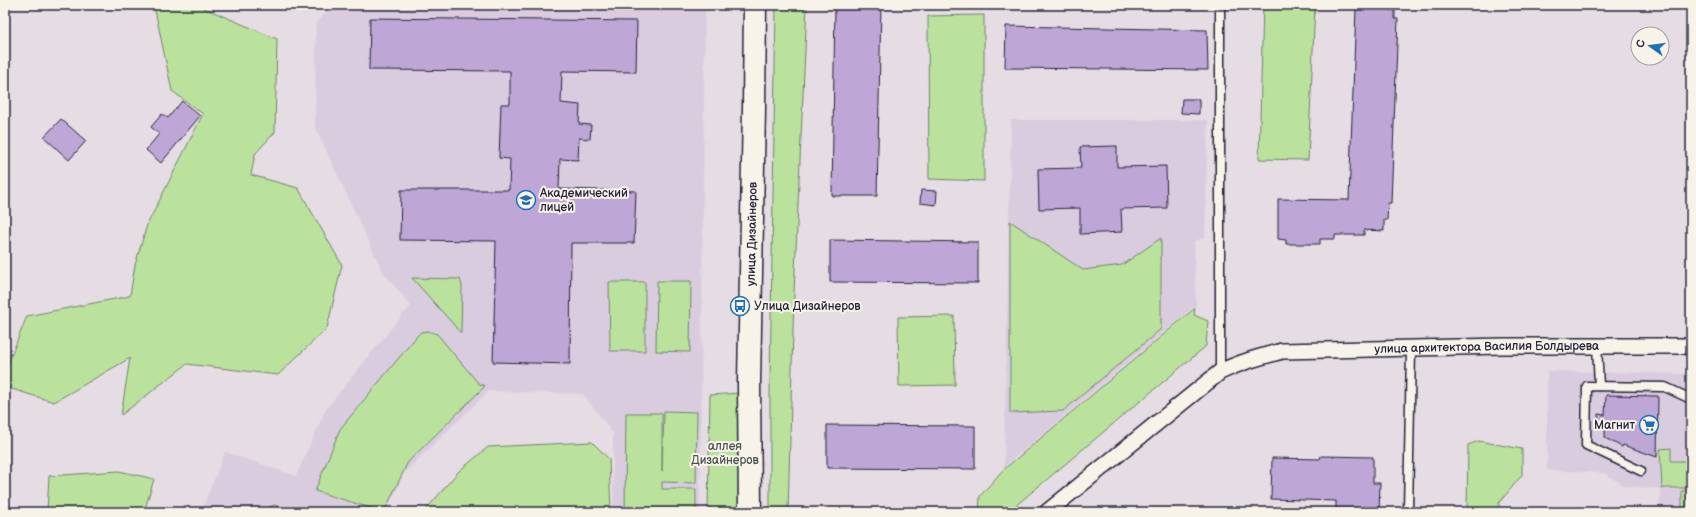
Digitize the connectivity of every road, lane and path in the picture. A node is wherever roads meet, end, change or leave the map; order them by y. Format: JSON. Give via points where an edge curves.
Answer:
{"nodes":[{"id":1,"x":754,"y":5,"type":"edge"},
{"id":2,"x":1220,"y":5,"type":"edge"},
{"id":3,"x":1597,"y":345,"type":"junction"},
{"id":4,"x":1691,"y":346,"type":"edge"},
{"id":5,"x":1411,"y":349,"type":"junction"},
{"id":6,"x":1220,"y":372,"type":"junction"},
{"id":7,"x":1599,"y":386,"type":"junction"},
{"id":8,"x":1691,"y":398,"type":"edge"},
{"id":9,"x":1641,"y":471,"type":"dead end"},
{"id":10,"x":750,"y":512,"type":"edge"},
{"id":11,"x":1047,"y":512,"type":"edge"},
{"id":12,"x":1408,"y":512,"type":"edge"}],
"edges":[{"from":1,"to":10,"type":"street","name":"улица Дизайнеров"},
{"from":2,"to":6,"type":"lane"},
{"from":3,"to":4,"type":"street","name":"улица архитектора Василия Болдырева"},
{"from":3,"to":5,"type":"street","name":"улица архитектора Василия Болдырева"},
{"from":3,"to":7,"type":"lane"},
{"from":5,"to":6,"type":"street","name":"улица архитектора Василия Болдырева","via":[[1282,351],[1236,364]]},
{"from":5,"to":12,"type":"lane"},
{"from":6,"to":11,"type":"street"},
{"from":7,"to":8,"type":"lane","via":[[1665,387]]},
{"from":7,"to":9,"type":"lane","via":[[1587,386],[1586,445]]}]}
